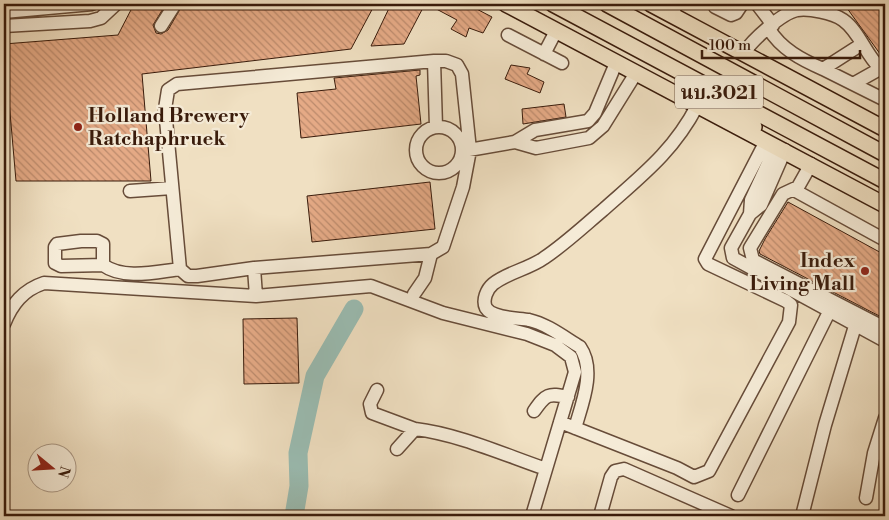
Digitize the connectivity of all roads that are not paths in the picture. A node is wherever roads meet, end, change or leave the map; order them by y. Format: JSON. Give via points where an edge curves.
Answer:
{"nodes":[{"id":1,"x":92,"y":4,"type":"edge"},
{"id":2,"x":116,"y":4,"type":"edge"},
{"id":3,"x":175,"y":4,"type":"edge"},
{"id":4,"x":506,"y":4,"type":"edge"},
{"id":5,"x":553,"y":4,"type":"edge"},
{"id":6,"x":607,"y":4,"type":"edge"},
{"id":7,"x":654,"y":4,"type":"edge"},
{"id":8,"x":714,"y":4,"type":"edge"},
{"id":9,"x":742,"y":4,"type":"edge"},
{"id":10,"x":757,"y":4,"type":"edge"},
{"id":11,"x":64,"y":6,"type":"edge"},
{"id":12,"x":674,"y":8,"type":"edge"},
{"id":13,"x":4,"y":12,"type":"edge"},
{"id":14,"x":68,"y":22,"type":"junction"},
{"id":15,"x":4,"y":26,"type":"edge"},
{"id":16,"x":161,"y":26,"type":"dead end"},
{"id":17,"x":771,"y":27,"type":"junction"},
{"id":18,"x":556,"y":31,"type":"junction"},
{"id":19,"x":508,"y":36,"type":"dead end"},
{"id":20,"x":862,"y":44,"type":"junction"},
{"id":21,"x":744,"y":53,"type":"junction"},
{"id":22,"x":544,"y":54,"type":"junction"},
{"id":23,"x":434,"y":61,"type":"junction"},
{"id":24,"x":562,"y":63,"type":"dead end"},
{"id":25,"x":616,"y":63,"type":"junction"},
{"id":26,"x":883,"y":67,"type":"edge"},
{"id":27,"x":823,"y":69,"type":"junction"},
{"id":28,"x":636,"y":73,"type":"junction"},
{"id":29,"x":686,"y":75,"type":"junction"},
{"id":30,"x":853,"y":84,"type":"junction"},
{"id":31,"x":872,"y":93,"type":"junction"},
{"id":32,"x":885,"y":100,"type":"edge"},
{"id":33,"x":697,"y":106,"type":"junction"},
{"id":34,"x":436,"y":127,"type":"junction"},
{"id":35,"x":885,"y":129,"type":"edge"},
{"id":36,"x":515,"y":142,"type":"junction"},
{"id":37,"x":779,"y":147,"type":"junction"},
{"id":38,"x":466,"y":150,"type":"junction"},
{"id":39,"x":885,"y":154,"type":"edge"},
{"id":40,"x":811,"y":164,"type":"junction"},
{"id":41,"x":885,"y":181,"type":"edge"},
{"id":42,"x":172,"y":188,"type":"junction"},
{"id":43,"x":794,"y":190,"type":"junction"},
{"id":44,"x":130,"y":191,"type":"dead end"},
{"id":45,"x":885,"y":205,"type":"edge"},
{"id":46,"x":885,"y":240,"type":"edge"},
{"id":47,"x":431,"y":254,"type":"junction"},
{"id":48,"x":103,"y":265,"type":"dead end"},
{"id":49,"x":180,"y":268,"type":"junction"},
{"id":50,"x":254,"y":268,"type":"junction"},
{"id":51,"x":414,"y":294,"type":"dead end"},
{"id":52,"x":256,"y":296,"type":"junction"},
{"id":53,"x":829,"y":312,"type":"junction"},
{"id":54,"x":489,"y":318,"type":"junction"},
{"id":55,"x":4,"y":324,"type":"edge"},
{"id":56,"x":855,"y":326,"type":"junction"},
{"id":57,"x":885,"y":328,"type":"edge"},
{"id":58,"x":885,"y":341,"type":"edge"},
{"id":59,"x":377,"y":390,"type":"dead end"},
{"id":60,"x":568,"y":397,"type":"junction"},
{"id":61,"x":534,"y":411,"type":"dead end"},
{"id":62,"x":885,"y":418,"type":"edge"},
{"id":63,"x":560,"y":422,"type":"junction"},
{"id":64,"x":575,"y":428,"type":"junction"},
{"id":65,"x":415,"y":429,"type":"junction"},
{"id":66,"x":397,"y":449,"type":"dead end"},
{"id":67,"x":546,"y":468,"type":"junction"},
{"id":68,"x":738,"y":495,"type":"dead end"},
{"id":69,"x":866,"y":498,"type":"dead end"},
{"id":70,"x":708,"y":511,"type":"edge"},
{"id":71,"x":532,"y":516,"type":"edge"},
{"id":72,"x":600,"y":516,"type":"edge"},
{"id":73,"x":732,"y":516,"type":"edge"},
{"id":74,"x":802,"y":516,"type":"edge"}],
"edges":[{"from":1,"to":11,"type":"street"},
{"from":2,"to":14,"type":"street","via":[[101,18]]},
{"from":3,"to":16,"type":"street"},
{"from":4,"to":18,"type":"main road","number":"นบ.3021"},
{"from":5,"to":29,"type":"main road","number":"นบ.3021"},
{"from":6,"to":39,"type":"main road","number":"นบ.3021"},
{"from":7,"to":12,"type":"main road","number":"นบ.3021"},
{"from":8,"to":9,"type":"street","via":[[731,14],[736,13]]},
{"from":10,"to":17,"type":"street"},
{"from":11,"to":13,"type":"street"},
{"from":11,"to":14,"type":"street"},
{"from":12,"to":21,"type":"main road","number":"นบ.3021"},
{"from":14,"to":15,"type":"street"},
{"from":17,"to":20,"type":"street","via":[[795,11],[819,13],[843,20]]},
{"from":17,"to":21,"type":"street"},
{"from":17,"to":27,"type":"street","via":[[774,38]]},
{"from":18,"to":22,"type":"street"},
{"from":18,"to":25,"type":"main road","number":"นบ.3021"},
{"from":19,"to":22,"type":"street"},
{"from":20,"to":26,"type":"street"},
{"from":20,"to":27,"type":"street"},
{"from":21,"to":35,"type":"main road","number":"นบ.3021"},
{"from":22,"to":24,"type":"street"},
{"from":23,"to":34,"type":"street"},
{"from":23,"to":38,"type":"street","via":[[453,62],[460,69]]},
{"from":23,"to":42,"type":"street","via":[[172,86],[166,97],[165,109]]},
{"from":25,"to":28,"type":"main road","number":"นบ.3021"},
{"from":25,"to":36,"type":"street","via":[[595,113],[588,121],[535,130]]},
{"from":26,"to":30,"type":"street"},
{"from":26,"to":31,"type":"street"},
{"from":27,"to":30,"type":"street"},
{"from":28,"to":33,"type":"main road","number":"นบ.3021"},
{"from":28,"to":36,"type":"street","via":[[603,126],[589,138],[536,148]]},
{"from":29,"to":37,"type":"main road","via":[[709,96]]},
{"from":29,"to":41,"type":"main road","number":"นบ.3021"},
{"from":30,"to":31,"type":"street"},
{"from":31,"to":32,"type":"street"},
{"from":33,"to":37,"type":"main road","number":"นบ.3021"},
{"from":33,"to":54,"type":"street","via":[[666,154],[565,243],[543,259],[493,284],[484,300]]},
{"from":34,"to":38,"type":"street","via":[[451,130]]},
{"from":34,"to":38,"type":"street","via":[[424,132],[417,143],[416,156],[423,167],[435,173],[448,172]]},
{"from":36,"to":38,"type":"street"},
{"from":37,"to":40,"type":"main road","number":"นบ.3021"},
{"from":37,"to":53,"type":"street","via":[[761,205],[750,214],[731,248],[733,258]]},
{"from":37,"to":64,"type":"street","via":[[705,259],[708,264],[786,301],[792,310],[789,322],[709,471],[694,477]]},
{"from":38,"to":47,"type":"street","via":[[463,187],[447,238],[443,247]]},
{"from":40,"to":43,"type":"street"},
{"from":40,"to":45,"type":"main road","number":"นบ.3021"},
{"from":42,"to":44,"type":"street"},
{"from":42,"to":49,"type":"street"},
{"from":43,"to":46,"type":"street"},
{"from":43,"to":57,"type":"street","via":[[783,194],[750,248],[753,260]]},
{"from":47,"to":50,"type":"street"},
{"from":47,"to":51,"type":"street","via":[[425,278]]},
{"from":48,"to":49,"type":"street","via":[[112,272],[134,274]]},
{"from":49,"to":50,"type":"street","via":[[188,276],[196,276]]},
{"from":50,"to":52,"type":"street"},
{"from":52,"to":54,"type":"street","via":[[371,286],[459,318]]},
{"from":52,"to":55,"type":"street","via":[[44,283],[31,287],[19,299],[10,309]]},
{"from":53,"to":56,"type":"street"},
{"from":53,"to":68,"type":"street"},
{"from":54,"to":60,"type":"street","via":[[555,345],[568,354],[575,372]]},
{"from":54,"to":64,"type":"street","via":[[531,320],[584,352],[588,374]]},
{"from":56,"to":58,"type":"street"},
{"from":56,"to":74,"type":"street"},
{"from":59,"to":65,"type":"street","via":[[370,404],[372,413]]},
{"from":60,"to":61,"type":"street","via":[[547,395]]},
{"from":60,"to":63,"type":"street"},
{"from":62,"to":69,"type":"street","via":[[874,453]]},
{"from":63,"to":64,"type":"street"},
{"from":63,"to":67,"type":"street"},
{"from":65,"to":66,"type":"street"},
{"from":65,"to":67,"type":"street"},
{"from":67,"to":71,"type":"street"},
{"from":70,"to":72,"type":"street","via":[[631,471],[619,470],[611,477]]},
{"from":70,"to":73,"type":"street"}]}
